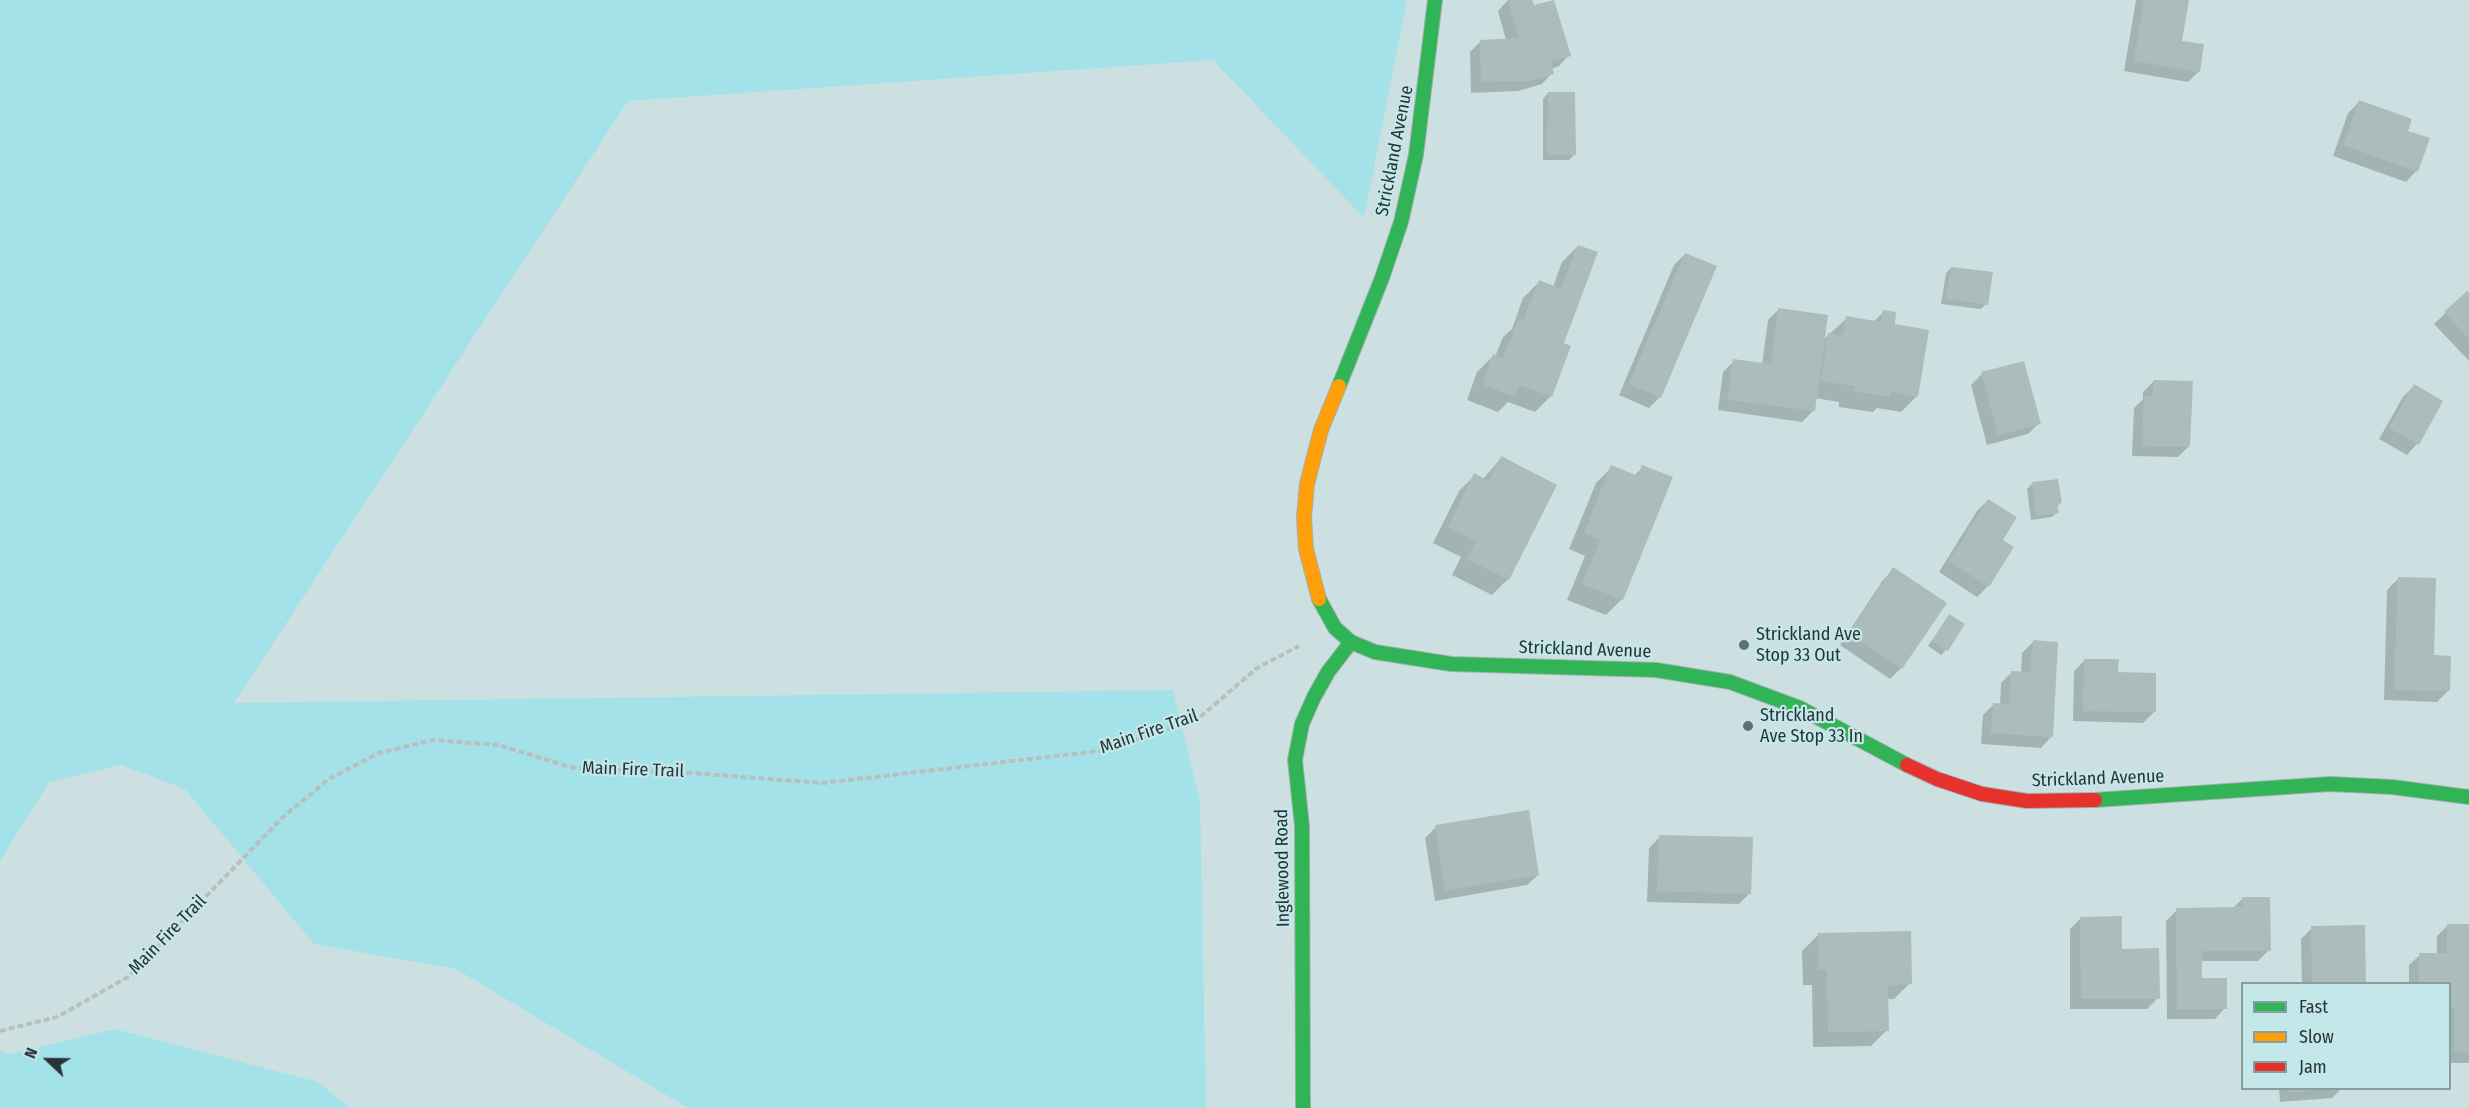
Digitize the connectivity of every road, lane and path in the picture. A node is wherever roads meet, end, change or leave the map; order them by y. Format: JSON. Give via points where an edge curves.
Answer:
{"nodes":[{"id":1,"x":1436,"y":0,"type":"edge"},
{"id":2,"x":1335,"y":628,"type":"junction"},
{"id":3,"x":1352,"y":642,"type":"junction"},
{"id":4,"x":2469,"y":797,"type":"edge"},
{"id":5,"x":0,"y":1031,"type":"edge"},
{"id":6,"x":1303,"y":1108,"type":"edge"}],
"edges":[{"from":1,"to":2,"type":"street","name":"Strickland Avenue","via":[[1416,155],[1401,222],[1321,430],[1307,484],[1306,549],[1320,603]]},
{"from":2,"to":3,"type":"street","name":"Strickland Avenue"},
{"from":2,"to":5,"type":"path","name":"Main Fire Trail","via":[[1257,668],[1199,718],[1108,750],[822,783],[573,768],[499,745],[432,740],[379,753],[329,779],[284,816],[128,977],[57,1017]]},
{"from":3,"to":4,"type":"street","name":"Strickland Avenue","via":[[1374,652],[1451,664],[1656,670],[1730,682],[1800,708],[1937,779],[1982,794],[2027,801],[2082,801],[2330,784]]},
{"from":3,"to":6,"type":"street","name":"Inglewood Road","via":[[1314,697],[1302,724],[1295,760],[1302,826]]}]}
